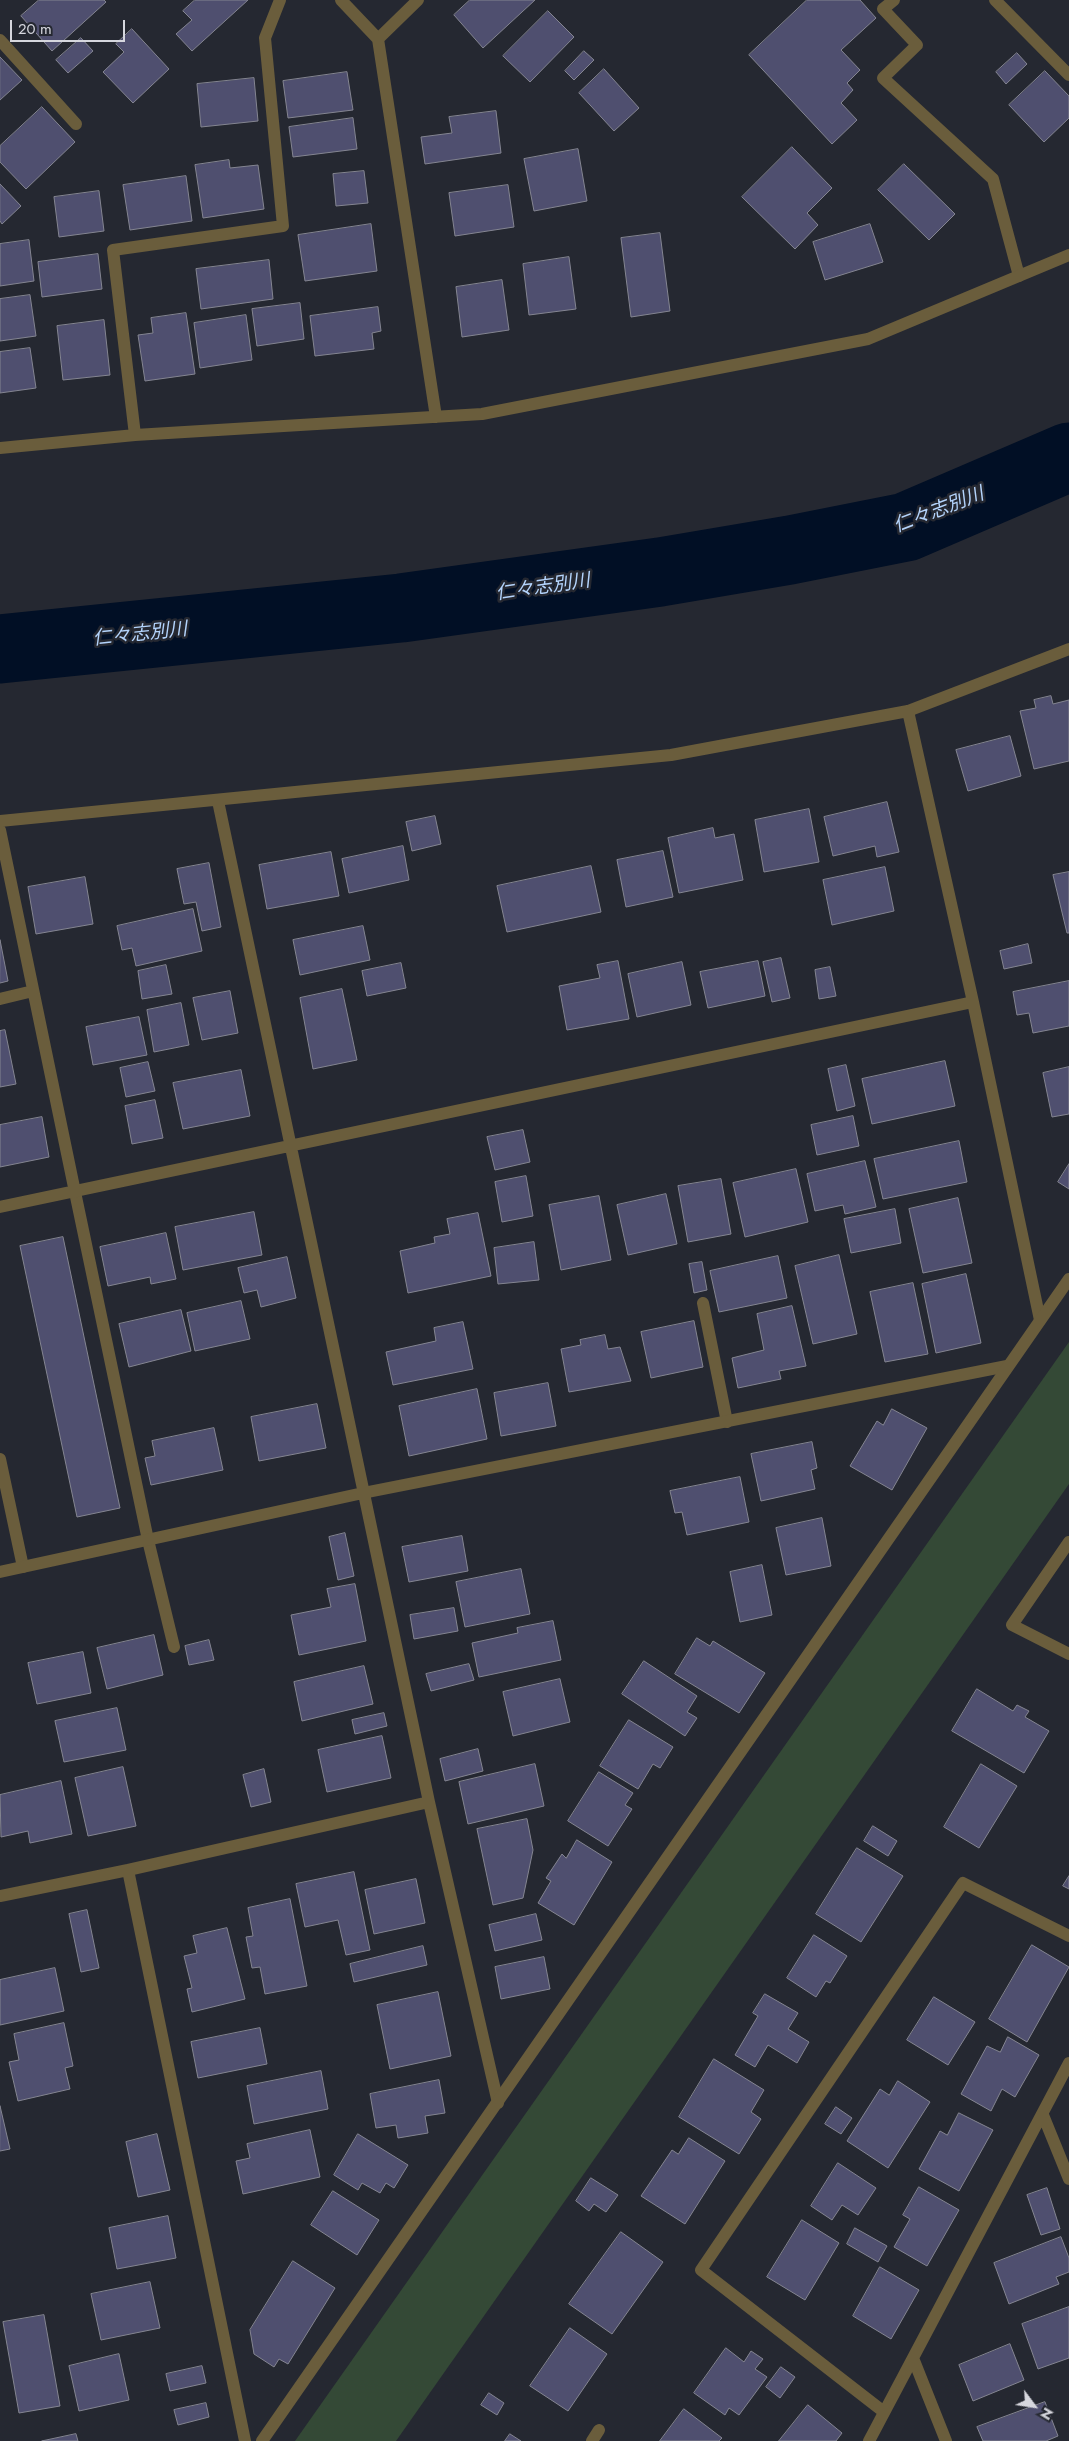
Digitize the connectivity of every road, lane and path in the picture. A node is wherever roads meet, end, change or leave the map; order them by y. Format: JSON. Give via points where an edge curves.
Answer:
{"nodes":[{"id":1,"x":280,"y":0,"type":"edge"},
{"id":2,"x":341,"y":0,"type":"edge"},
{"id":3,"x":418,"y":0,"type":"edge"},
{"id":4,"x":894,"y":0,"type":"edge"},
{"id":5,"x":995,"y":0,"type":"edge"},
{"id":6,"x":378,"y":39,"type":"junction"},
{"id":7,"x":0,"y":40,"type":"edge"},
{"id":8,"x":1069,"y":75,"type":"edge"},
{"id":9,"x":76,"y":124,"type":"dead end"},
{"id":10,"x":1069,"y":255,"type":"edge"},
{"id":11,"x":1019,"y":276,"type":"junction"},
{"id":12,"x":436,"y":417,"type":"junction"},
{"id":13,"x":135,"y":435,"type":"junction"},
{"id":14,"x":0,"y":448,"type":"edge"},
{"id":15,"x":1069,"y":649,"type":"edge"},
{"id":16,"x":908,"y":711,"type":"junction"},
{"id":17,"x":218,"y":801,"type":"junction"},
{"id":18,"x":0,"y":821,"type":"edge"},
{"id":19,"x":0,"y":830,"type":"edge"},
{"id":20,"x":33,"y":991,"type":"junction"},
{"id":21,"x":0,"y":999,"type":"edge"},
{"id":22,"x":973,"y":1002,"type":"junction"},
{"id":23,"x":290,"y":1145,"type":"junction"},
{"id":24,"x":75,"y":1192,"type":"junction"},
{"id":25,"x":0,"y":1208,"type":"edge"},
{"id":26,"x":1069,"y":1279,"type":"edge"},
{"id":27,"x":703,"y":1303,"type":"dead end"},
{"id":28,"x":1040,"y":1320,"type":"junction"},
{"id":29,"x":1007,"y":1366,"type":"junction"},
{"id":30,"x":727,"y":1422,"type":"junction"},
{"id":31,"x":0,"y":1459,"type":"edge"},
{"id":32,"x":363,"y":1493,"type":"junction"},
{"id":33,"x":148,"y":1540,"type":"junction"},
{"id":34,"x":1069,"y":1542,"type":"edge"},
{"id":35,"x":24,"y":1567,"type":"junction"},
{"id":36,"x":0,"y":1572,"type":"edge"},
{"id":37,"x":174,"y":1646,"type":"dead end"},
{"id":38,"x":1069,"y":1654,"type":"edge"},
{"id":39,"x":429,"y":1802,"type":"junction"},
{"id":40,"x":128,"y":1870,"type":"junction"},
{"id":41,"x":0,"y":1896,"type":"edge"},
{"id":42,"x":1069,"y":1936,"type":"edge"},
{"id":43,"x":1069,"y":2062,"type":"edge"},
{"id":44,"x":498,"y":2103,"type":"junction"},
{"id":45,"x":1043,"y":2115,"type":"junction"},
{"id":46,"x":1069,"y":2180,"type":"edge"},
{"id":47,"x":913,"y":2358,"type":"junction"},
{"id":48,"x":884,"y":2412,"type":"junction"},
{"id":49,"x":246,"y":2441,"type":"edge"},
{"id":50,"x":262,"y":2441,"type":"edge"},
{"id":51,"x":869,"y":2441,"type":"edge"},
{"id":52,"x":946,"y":2441,"type":"edge"}],
"edges":[{"from":1,"to":13,"type":"street","via":[[265,38],[283,226],[113,250]]},
{"from":2,"to":6,"type":"street"},
{"from":3,"to":6,"type":"street"},
{"from":4,"to":11,"type":"street","via":[[883,9],[917,45],[883,78],[993,179]]},
{"from":5,"to":8,"type":"street"},
{"from":6,"to":12,"type":"street"},
{"from":7,"to":9,"type":"street"},
{"from":10,"to":11,"type":"street"},
{"from":11,"to":12,"type":"street","via":[[868,339],[482,414]]},
{"from":12,"to":13,"type":"street"},
{"from":13,"to":14,"type":"street"},
{"from":15,"to":16,"type":"street"},
{"from":16,"to":17,"type":"street","via":[[671,755]]},
{"from":16,"to":22,"type":"street"},
{"from":17,"to":18,"type":"street"},
{"from":17,"to":23,"type":"street"},
{"from":19,"to":20,"type":"street"},
{"from":20,"to":21,"type":"street"},
{"from":20,"to":24,"type":"street"},
{"from":22,"to":23,"type":"street"},
{"from":22,"to":28,"type":"street"},
{"from":23,"to":24,"type":"street"},
{"from":23,"to":32,"type":"street"},
{"from":24,"to":25,"type":"street"},
{"from":24,"to":33,"type":"street"},
{"from":26,"to":28,"type":"street"},
{"from":27,"to":30,"type":"street"},
{"from":28,"to":29,"type":"street"},
{"from":29,"to":30,"type":"street"},
{"from":29,"to":44,"type":"street"},
{"from":30,"to":32,"type":"street"},
{"from":31,"to":35,"type":"street"},
{"from":32,"to":33,"type":"street"},
{"from":32,"to":39,"type":"street"},
{"from":33,"to":35,"type":"street"},
{"from":33,"to":37,"type":"street"},
{"from":34,"to":38,"type":"street","via":[[1012,1624]]},
{"from":35,"to":36,"type":"street"},
{"from":39,"to":40,"type":"street"},
{"from":39,"to":44,"type":"street"},
{"from":40,"to":41,"type":"street"},
{"from":40,"to":49,"type":"street"},
{"from":42,"to":48,"type":"street","via":[[963,1884],[701,2270]]},
{"from":43,"to":45,"type":"street"},
{"from":44,"to":50,"type":"street"},
{"from":45,"to":46,"type":"street"},
{"from":45,"to":47,"type":"street"},
{"from":47,"to":48,"type":"street"},
{"from":47,"to":52,"type":"street"},
{"from":48,"to":51,"type":"street"}]}
